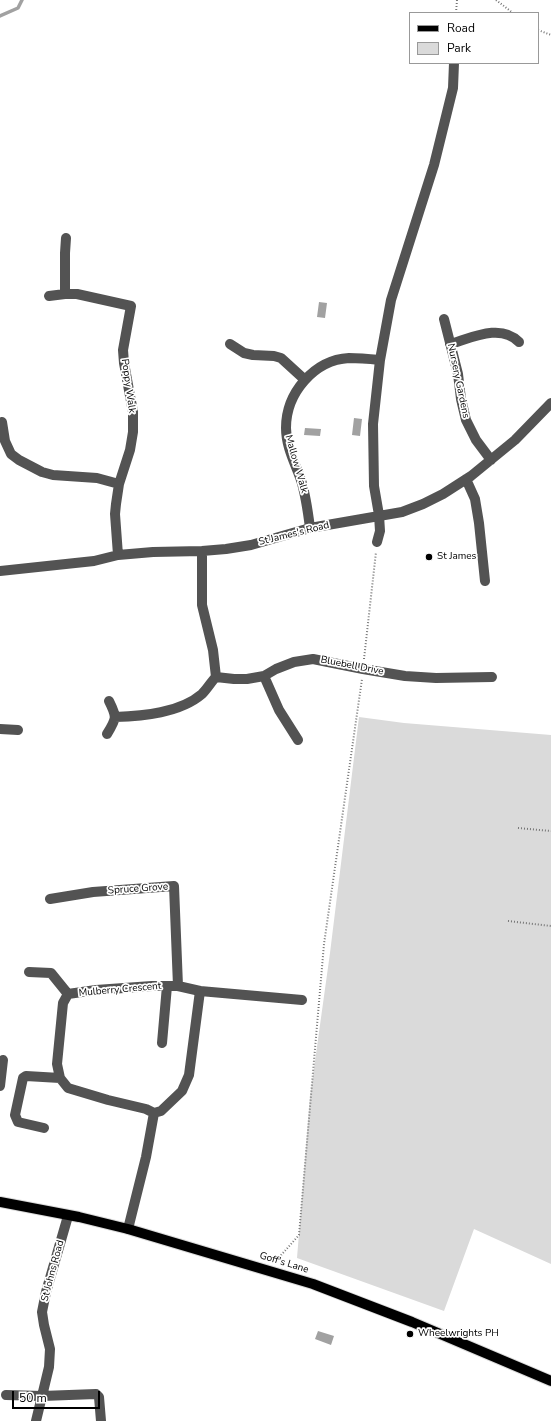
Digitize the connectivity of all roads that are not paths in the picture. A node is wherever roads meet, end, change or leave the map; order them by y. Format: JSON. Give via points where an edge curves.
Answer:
{"nodes":[{"id":1,"x":454,"y":64,"type":"edge"},
{"id":2,"x":66,"y":238,"type":"dead end"},
{"id":3,"x":65,"y":294,"type":"junction"},
{"id":4,"x":49,"y":296,"type":"dead end"},
{"id":5,"x":444,"y":319,"type":"dead end"},
{"id":6,"x":519,"y":342,"type":"dead end"},
{"id":7,"x":230,"y":344,"type":"dead end"},
{"id":8,"x":450,"y":344,"type":"junction"},
{"id":9,"x":380,"y":360,"type":"junction"},
{"id":10,"x":304,"y":379,"type":"junction"},
{"id":11,"x":551,"y":403,"type":"edge"},
{"id":12,"x":2,"y":422,"type":"dead end"},
{"id":13,"x":491,"y":460,"type":"junction"},
{"id":14,"x":466,"y":479,"type":"junction"},
{"id":15,"x":119,"y":484,"type":"junction"},
{"id":16,"x":379,"y":515,"type":"junction"},
{"id":17,"x":310,"y":528,"type":"junction"},
{"id":18,"x":377,"y":542,"type":"road end"},
{"id":19,"x":202,"y":552,"type":"junction"},
{"id":20,"x":118,"y":556,"type":"junction"},
{"id":21,"x":0,"y":571,"type":"edge"},
{"id":22,"x":485,"y":581,"type":"dead end"},
{"id":23,"x":216,"y":676,"type":"junction"},
{"id":24,"x":264,"y":676,"type":"junction"},
{"id":25,"x":492,"y":677,"type":"dead end"},
{"id":26,"x":109,"y":701,"type":"dead end"},
{"id":27,"x":115,"y":717,"type":"junction"},
{"id":28,"x":0,"y":729,"type":"edge"},
{"id":29,"x":18,"y":730,"type":"dead end"},
{"id":30,"x":107,"y":734,"type":"dead end"},
{"id":31,"x":298,"y":740,"type":"dead end"},
{"id":32,"x":50,"y":899,"type":"dead end"},
{"id":33,"x":29,"y":972,"type":"dead end"},
{"id":34,"x":167,"y":986,"type":"junction"},
{"id":35,"x":178,"y":986,"type":"junction"},
{"id":36,"x":200,"y":991,"type":"junction"},
{"id":37,"x":68,"y":994,"type":"junction"},
{"id":38,"x":302,"y":1000,"type":"dead end"},
{"id":39,"x":162,"y":1043,"type":"dead end"},
{"id":40,"x":3,"y":1060,"type":"dead end"},
{"id":41,"x":60,"y":1078,"type":"junction"},
{"id":42,"x":0,"y":1086,"type":"edge"},
{"id":43,"x":154,"y":1113,"type":"junction"},
{"id":44,"x":44,"y":1128,"type":"dead end"},
{"id":45,"x":0,"y":1202,"type":"edge"},
{"id":46,"x":68,"y":1216,"type":"junction"},
{"id":47,"x":128,"y":1229,"type":"junction"},
{"id":48,"x":551,"y":1380,"type":"edge"},
{"id":49,"x":6,"y":1395,"type":"dead end"},
{"id":50,"x":42,"y":1396,"type":"junction"},
{"id":51,"x":36,"y":1421,"type":"edge"},
{"id":52,"x":101,"y":1421,"type":"edge"}],
"edges":[{"from":1,"to":9,"type":"street","via":[[453,88],[434,165],[391,300]]},
{"from":2,"to":3,"type":"street"},
{"from":3,"to":4,"type":"street","name":"Poppy Walk"},
{"from":3,"to":15,"type":"street","name":"Poppy Walk","via":[[131,306],[123,350],[133,412],[133,432]]},
{"from":5,"to":8,"type":"street","name":"Nursery Gardens"},
{"from":6,"to":8,"type":"street","via":[[498,332]]},
{"from":7,"to":10,"type":"street","via":[[244,353],[281,358]]},
{"from":8,"to":13,"type":"street","name":"Nursery Gardens","via":[[466,420],[476,440]]},
{"from":9,"to":10,"type":"street","name":"Mallow Walk","via":[[348,358],[333,361]]},
{"from":9,"to":16,"type":"street","via":[[373,424],[374,486]]},
{"from":10,"to":17,"type":"street","name":"Mallow Walk","via":[[290,403],[286,428],[291,455],[301,480]]},
{"from":11,"to":13,"type":"street","name":"St James's Road","via":[[515,440]]},
{"from":12,"to":15,"type":"street","via":[[4,442],[19,460],[42,472],[63,476],[85,476]]},
{"from":13,"to":14,"type":"street","name":"St James's Road"},
{"from":14,"to":16,"type":"street","name":"St James's Road","via":[[423,504],[402,512]]},
{"from":14,"to":22,"type":"street","via":[[475,499]]},
{"from":15,"to":20,"type":"street","name":"Poppy Walk","via":[[115,514]]},
{"from":16,"to":17,"type":"street","name":"St James's Road"},
{"from":16,"to":18,"type":"street","via":[[380,531]]},
{"from":17,"to":19,"type":"street","name":"St James's Road","via":[[251,545]]},
{"from":19,"to":20,"type":"street","name":"St James's Road","via":[[174,551]]},
{"from":19,"to":23,"type":"street","via":[[202,605],[213,650]]},
{"from":20,"to":21,"type":"street","name":"St James's Road"},
{"from":23,"to":24,"type":"street","name":"Bluebell Drive","via":[[234,679]]},
{"from":23,"to":27,"type":"street","via":[[194,700],[143,716]]},
{"from":24,"to":25,"type":"street","name":"Bluebell Drive","via":[[303,659],[313,659],[406,676]]},
{"from":24,"to":31,"type":"street","via":[[279,710]]},
{"from":26,"to":27,"type":"street"},
{"from":27,"to":30,"type":"street"},
{"from":28,"to":29,"type":"street"},
{"from":32,"to":35,"type":"street","name":"Spruce Grove","via":[[93,892],[174,886]]},
{"from":33,"to":37,"type":"street","via":[[51,973]]},
{"from":34,"to":35,"type":"street","name":"Mulberry Crescent"},
{"from":34,"to":37,"type":"street","name":"Mulberry Crescent"},
{"from":34,"to":39,"type":"street","name":"Mulberry Crescent"},
{"from":35,"to":36,"type":"street","name":"Mulberry Crescent"},
{"from":36,"to":38,"type":"street","name":"Mulberry Crescent"},
{"from":36,"to":43,"type":"street","via":[[189,1075],[182,1091],[161,1111]]},
{"from":37,"to":41,"type":"street","name":"Mulberry Crescent","via":[[63,1003],[57,1064]]},
{"from":40,"to":42,"type":"street"},
{"from":41,"to":43,"type":"street","via":[[68,1088]]},
{"from":41,"to":44,"type":"street","via":[[23,1078],[15,1115],[18,1122]]},
{"from":43,"to":47,"type":"street"},
{"from":45,"to":46,"type":"main road","name":"Goff's Lane"},
{"from":46,"to":47,"type":"main road","name":"Goff's Lane"},
{"from":46,"to":50,"type":"street","name":"St Johns Road","via":[[42,1312],[50,1349],[49,1367]]},
{"from":47,"to":48,"type":"main road","name":"Goff's Lane","via":[[313,1284]]},
{"from":49,"to":50,"type":"street"},
{"from":50,"to":51,"type":"street","name":"St Johns Road"},
{"from":50,"to":52,"type":"street","via":[[96,1394],[99,1397]]}]}
